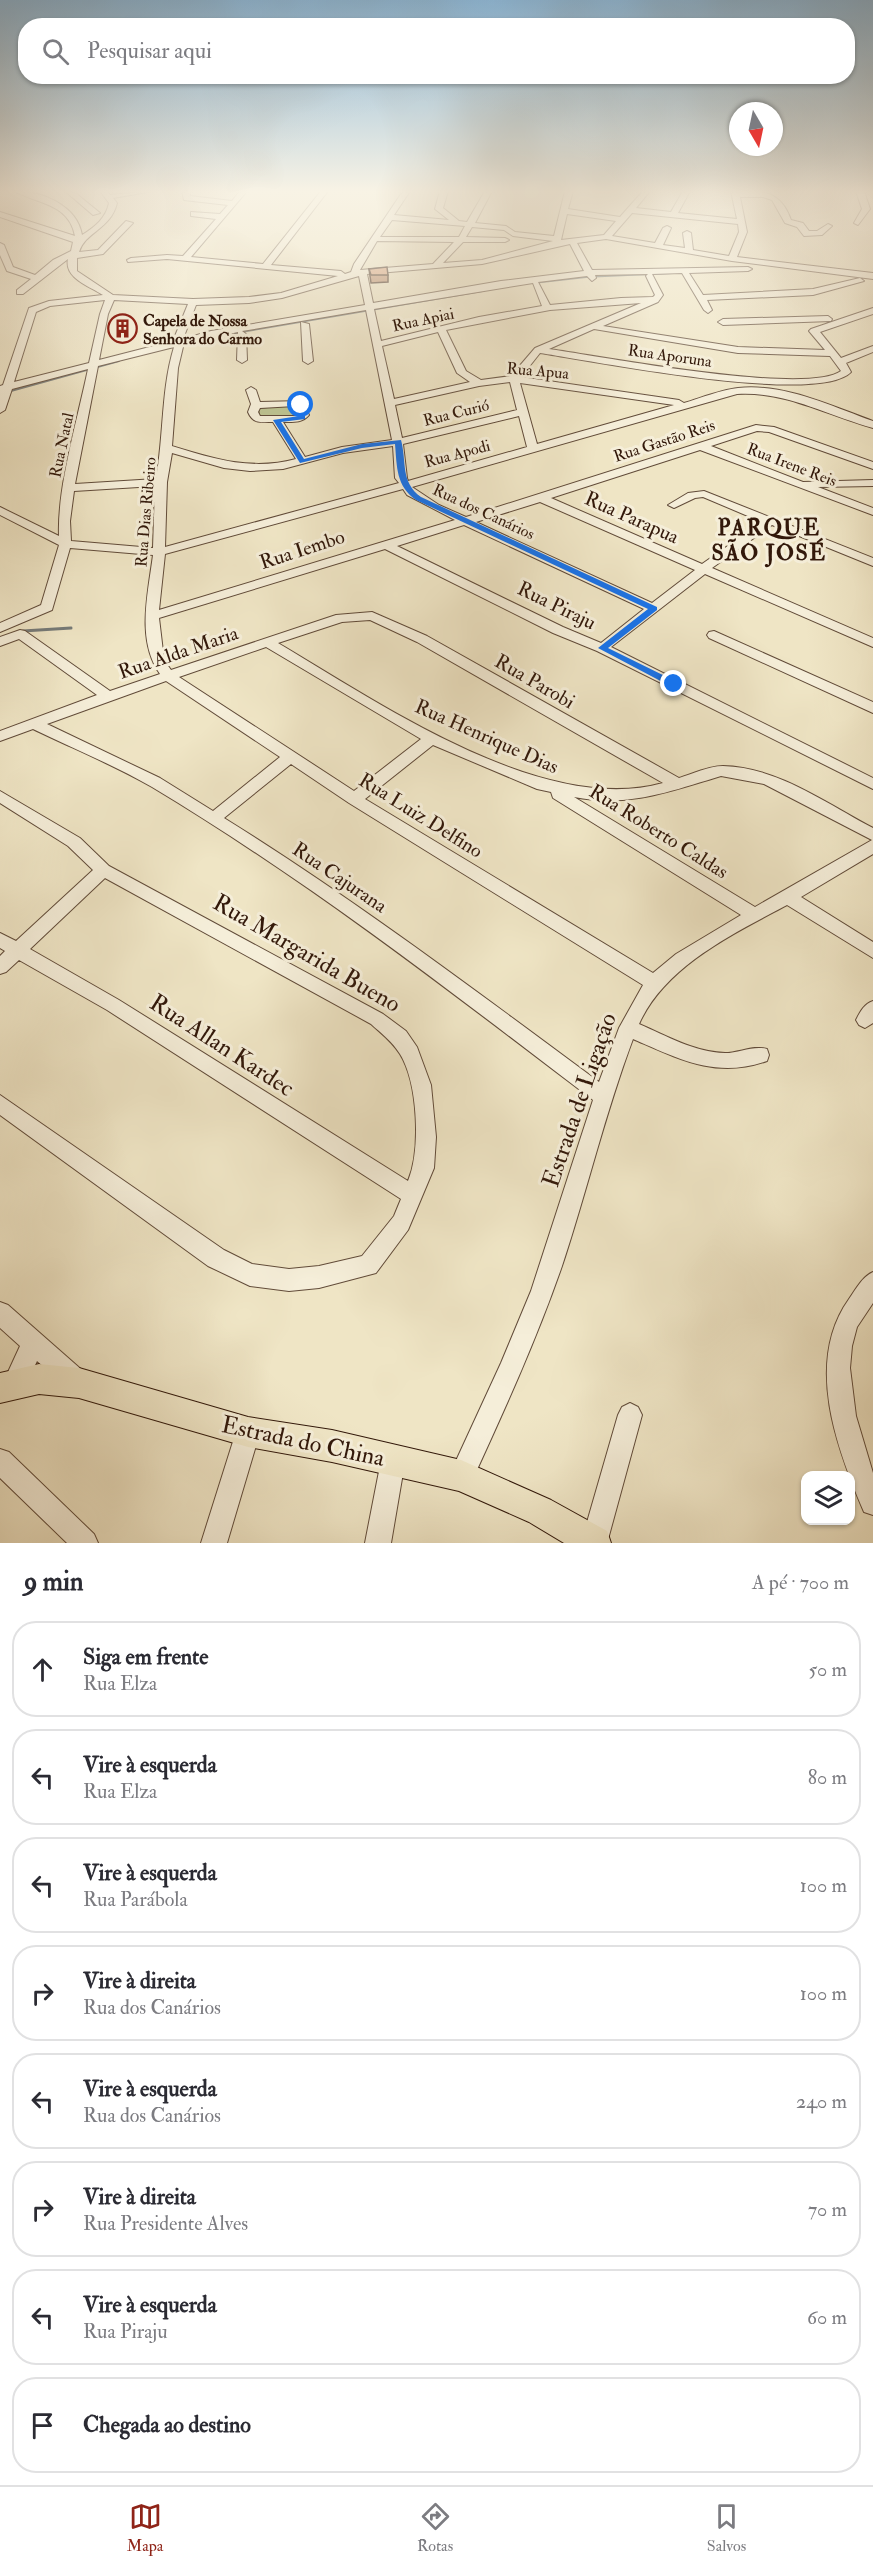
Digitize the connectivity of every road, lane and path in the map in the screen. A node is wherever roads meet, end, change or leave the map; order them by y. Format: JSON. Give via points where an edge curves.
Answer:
{"nodes":[{"id":1,"x":8,"y":263,"type":"edge"},
{"id":2,"x":55,"y":263,"type":"edge"},
{"id":3,"x":73,"y":263,"type":"edge"},
{"id":4,"x":219,"y":263,"type":"edge"},
{"id":5,"x":268,"y":263,"type":"edge"},
{"id":6,"x":361,"y":263,"type":"edge"},
{"id":7,"x":439,"y":263,"type":"edge"},
{"id":8,"x":466,"y":263,"type":"edge"},
{"id":9,"x":584,"y":263,"type":"edge"},
{"id":10,"x":762,"y":263,"type":"edge"},
{"id":11,"x":873,"y":265,"type":"edge"},
{"id":12,"x":265,"y":267,"type":"junction"},
{"id":13,"x":435,"y":267,"type":"junction"},
{"id":14,"x":799,"y":268,"type":"junction"},
{"id":15,"x":775,"y":270,"type":"junction"},
{"id":16,"x":356,"y":273,"type":"junction"},
{"id":17,"x":661,"y":273,"type":"junction"},
{"id":18,"x":687,"y":274,"type":"junction"},
{"id":19,"x":591,"y":276,"type":"junction"},
{"id":20,"x":650,"y":276,"type":"junction"},
{"id":21,"x":873,"y":277,"type":"edge"},
{"id":22,"x":36,"y":278,"type":"junction"},
{"id":23,"x":861,"y":281,"type":"junction"},
{"id":24,"x":536,"y":284,"type":"junction"},
{"id":25,"x":20,"y":292,"type":"dead end"},
{"id":26,"x":111,"y":297,"type":"junction"},
{"id":27,"x":703,"y":298,"type":"junction"},
{"id":28,"x":655,"y":300,"type":"junction"},
{"id":29,"x":193,"y":302,"type":"junction"},
{"id":30,"x":547,"y":308,"type":"junction"},
{"id":31,"x":369,"y":310,"type":"junction"},
{"id":32,"x":708,"y":310,"type":"dead end"},
{"id":33,"x":873,"y":311,"type":"edge"},
{"id":34,"x":849,"y":318,"type":"junction"},
{"id":35,"x":723,"y":322,"type":"dead end"},
{"id":36,"x":304,"y":324,"type":"junction"},
{"id":37,"x":595,"y":327,"type":"junction"},
{"id":38,"x":441,"y":330,"type":"junction"},
{"id":39,"x":241,"y":334,"type":"junction"},
{"id":40,"x":177,"y":344,"type":"junction"},
{"id":41,"x":376,"y":345,"type":"junction"},
{"id":42,"x":873,"y":349,"type":"edge"},
{"id":43,"x":538,"y":350,"type":"junction"},
{"id":44,"x":796,"y":352,"type":"junction"},
{"id":45,"x":831,"y":353,"type":"junction"},
{"id":46,"x":242,"y":360,"type":"dead end"},
{"id":47,"x":308,"y":361,"type":"dead end"},
{"id":48,"x":839,"y":362,"type":"junction"},
{"id":49,"x":94,"y":368,"type":"junction"},
{"id":50,"x":808,"y":372,"type":"junction"},
{"id":51,"x":514,"y":379,"type":"junction"},
{"id":52,"x":479,"y":383,"type":"junction"},
{"id":53,"x":764,"y":387,"type":"junction"},
{"id":54,"x":251,"y":390,"type":"dead end"},
{"id":55,"x":4,"y":392,"type":"edge"},
{"id":56,"x":390,"y":403,"type":"junction"},
{"id":57,"x":685,"y":404,"type":"junction"},
{"id":58,"x":256,"y":405,"type":"junction"},
{"id":59,"x":0,"y":410,"type":"edge"},
{"id":60,"x":521,"y":412,"type":"junction"},
{"id":61,"x":277,"y":420,"type":"junction"},
{"id":62,"x":871,"y":422,"type":"edge"},
{"id":63,"x":398,"y":442,"type":"junction"},
{"id":64,"x":700,"y":446,"type":"junction"},
{"id":65,"x":168,"y":448,"type":"junction"},
{"id":66,"x":533,"y":449,"type":"junction"},
{"id":67,"x":302,"y":461,"type":"junction"},
{"id":68,"x":873,"y":466,"type":"edge"},
{"id":69,"x":161,"y":483,"type":"junction"},
{"id":70,"x":873,"y":483,"type":"edge"},
{"id":71,"x":404,"y":484,"type":"junction"},
{"id":72,"x":798,"y":484,"type":"junction"},
{"id":73,"x":69,"y":488,"type":"junction"},
{"id":74,"x":541,"y":498,"type":"junction"},
{"id":75,"x":674,"y":505,"type":"dead end"},
{"id":76,"x":0,"y":510,"type":"edge"},
{"id":77,"x":873,"y":512,"type":"edge"},
{"id":78,"x":464,"y":520,"type":"junction"},
{"id":79,"x":769,"y":522,"type":"junction"},
{"id":80,"x":384,"y":543,"type":"junction"},
{"id":81,"x":65,"y":544,"type":"junction"},
{"id":82,"x":159,"y":552,"type":"junction"},
{"id":83,"x":873,"y":562,"type":"edge"},
{"id":84,"x":702,"y":570,"type":"junction"},
{"id":85,"x":654,"y":609,"type":"junction"},
{"id":86,"x":152,"y":616,"type":"junction"},
{"id":87,"x":372,"y":616,"type":"joint"},
{"id":88,"x":0,"y":628,"type":"edge"},
{"id":89,"x":714,"y":635,"type":"dead end"},
{"id":90,"x":0,"y":642,"type":"edge"},
{"id":91,"x":266,"y":642,"type":"junction"},
{"id":92,"x":873,"y":643,"type":"edge"},
{"id":93,"x":602,"y":648,"type":"junction"},
{"id":94,"x":169,"y":677,"type":"junction"},
{"id":95,"x":108,"y":696,"type":"junction"},
{"id":96,"x":873,"y":708,"type":"edge"},
{"id":97,"x":35,"y":724,"type":"junction"},
{"id":98,"x":0,"y":736,"type":"edge"},
{"id":99,"x":431,"y":739,"type":"junction"},
{"id":100,"x":290,"y":757,"type":"junction"},
{"id":101,"x":677,"y":784,"type":"junction"},
{"id":102,"x":873,"y":784,"type":"edge"},
{"id":103,"x":542,"y":785,"type":"junction"},
{"id":104,"x":0,"y":796,"type":"edge"},
{"id":105,"x":354,"y":799,"type":"junction"},
{"id":106,"x":213,"y":819,"type":"junction"},
{"id":107,"x":873,"y":835,"type":"edge"},
{"id":108,"x":873,"y":846,"type":"edge"},
{"id":109,"x":103,"y":870,"type":"junction"},
{"id":110,"x":788,"y":897,"type":"junction"},
{"id":111,"x":753,"y":914,"type":"junction"},
{"id":112,"x":0,"y":940,"type":"edge"},
{"id":113,"x":17,"y":951,"type":"junction"},
{"id":114,"x":873,"y":951,"type":"edge"},
{"id":115,"x":0,"y":967,"type":"edge"},
{"id":116,"x":654,"y":984,"type":"junction"},
{"id":117,"x":628,"y":1028,"type":"junction"},
{"id":118,"x":760,"y":1055,"type":"dead end"},
{"id":119,"x":603,"y":1096,"type":"junction"},
{"id":120,"x":0,"y":1104,"type":"edge"},
{"id":121,"x":414,"y":1196,"type":"junction"},
{"id":122,"x":873,"y":1283,"type":"edge"},
{"id":123,"x":0,"y":1313,"type":"edge"},
{"id":124,"x":34,"y":1342,"type":"junction"},
{"id":125,"x":79,"y":1383,"type":"junction"},
{"id":126,"x":7,"y":1386,"type":"edge"},
{"id":127,"x":630,"y":1415,"type":"dead end"},
{"id":128,"x":248,"y":1432,"type":"junction"},
{"id":129,"x":0,"y":1461,"type":"edge"},
{"id":130,"x":393,"y":1461,"type":"junction"},
{"id":131,"x":462,"y":1476,"type":"junction"},
{"id":132,"x":873,"y":1503,"type":"edge"},
{"id":133,"x":84,"y":1543,"type":"edge"},
{"id":134,"x":214,"y":1543,"type":"edge"},
{"id":135,"x":378,"y":1543,"type":"edge"},
{"id":136,"x":594,"y":1543,"type":"edge"}],
"edges":[{"from":1,"to":22,"type":"street","via":[[10,269]]},
{"from":2,"to":22,"type":"street"},
{"from":3,"to":26,"type":"street","via":[[73,272]]},
{"from":4,"to":12,"type":"street"},
{"from":5,"to":12,"type":"street"},
{"from":6,"to":16,"type":"street"},
{"from":7,"to":13,"type":"street"},
{"from":8,"to":13,"type":"street"},
{"from":9,"to":19,"type":"street"},
{"from":10,"to":14,"type":"street"},
{"from":11,"to":23,"type":"street"},
{"from":12,"to":16,"type":"street"},
{"from":13,"to":16,"type":"street"},
{"from":14,"to":15,"type":"street"},
{"from":14,"to":23,"type":"street"},
{"from":15,"to":17,"type":"street"},
{"from":15,"to":18,"type":"street"},
{"from":16,"to":29,"type":"street","via":[[260,299]]},
{"from":16,"to":31,"type":"street","name":"Rua dos Canários"},
{"from":17,"to":18,"type":"street"},
{"from":17,"to":19,"type":"street"},
{"from":17,"to":20,"type":"street"},
{"from":18,"to":27,"type":"street"},
{"from":19,"to":20,"type":"street"},
{"from":19,"to":24,"type":"street"},
{"from":19,"to":31,"type":"street","via":[[501,284]]},
{"from":20,"to":28,"type":"street","via":[[658,290]]},
{"from":21,"to":23,"type":"street"},
{"from":22,"to":25,"type":"street"},
{"from":23,"to":27,"type":"street","via":[[813,292]]},
{"from":24,"to":30,"type":"street"},
{"from":24,"to":31,"type":"street"},
{"from":26,"to":29,"type":"street"},
{"from":26,"to":49,"type":"street","name":"Rua Natal"},
{"from":26,"to":55,"type":"street","via":[[49,304],[32,310]]},
{"from":27,"to":32,"type":"street"},
{"from":28,"to":30,"type":"street","name":"Rua Apiai","via":[[610,300]]},
{"from":28,"to":37,"type":"street","name":"Rua Aporuna"},
{"from":29,"to":40,"type":"street","name":"Rua Dias Ribeiro"},
{"from":30,"to":38,"type":"street","name":"Rua Apiai"},
{"from":31,"to":36,"type":"street"},
{"from":31,"to":40,"type":"street"},
{"from":31,"to":41,"type":"street","name":"Rua dos Canários"},
{"from":33,"to":34,"type":"street"},
{"from":34,"to":35,"type":"street"},
{"from":34,"to":45,"type":"street","via":[[816,329]]},
{"from":36,"to":39,"type":"street"},
{"from":36,"to":47,"type":"street"},
{"from":37,"to":43,"type":"street","name":"Rua Aporuna"},
{"from":37,"to":44,"type":"street","name":"Rua Aporuna","via":[[738,350]]},
{"from":38,"to":41,"type":"street","name":"Rua Apiai"},
{"from":38,"to":52,"type":"street","via":[[462,373]]},
{"from":39,"to":40,"type":"street"},
{"from":39,"to":46,"type":"street"},
{"from":40,"to":49,"type":"street"},
{"from":40,"to":65,"type":"street","name":"Rua Dias Ribeiro"},
{"from":41,"to":56,"type":"street","name":"Rua dos Canários"},
{"from":42,"to":48,"type":"street"},
{"from":43,"to":51,"type":"street","name":"Rua Aporuna"},
{"from":43,"to":53,"type":"street","name":"Rua Aporuna"},
{"from":44,"to":45,"type":"street","name":"Rua Aporuna"},
{"from":44,"to":50,"type":"street"},
{"from":45,"to":48,"type":"street"},
{"from":48,"to":50,"type":"street","via":[[846,372],[844,376]]},
{"from":49,"to":55,"type":"street"},
{"from":49,"to":73,"type":"street","name":"Rua Natal"},
{"from":50,"to":53,"type":"street"},
{"from":51,"to":52,"type":"street","name":"Rua Apua"},
{"from":51,"to":57,"type":"street","name":"Rua Apua"},
{"from":51,"to":60,"type":"street"},
{"from":52,"to":56,"type":"street","name":"Rua Apua"},
{"from":53,"to":57,"type":"street","name":"Rua Apodi"},
{"from":53,"to":62,"type":"street"},
{"from":54,"to":58,"type":"street"},
{"from":55,"to":59,"type":"street"},
{"from":56,"to":63,"type":"street","name":"Rua dos Canários"},
{"from":57,"to":66,"type":"street","name":"Rua Apodi"},
{"from":58,"to":61,"type":"street","via":[[256,419]]},
{"from":58,"to":61,"type":"street","via":[[301,405],[303,418]]},
{"from":60,"to":63,"type":"street","name":"Rua Curió"},
{"from":60,"to":66,"type":"street"},
{"from":61,"to":67,"type":"street"},
{"from":63,"to":67,"type":"street","name":"Rua Curió","via":[[352,448]]},
{"from":63,"to":71,"type":"street","name":"Rua dos Canários"},
{"from":64,"to":68,"type":"street","name":"Rua Gastão Reis","via":[[766,428]]},
{"from":64,"to":72,"type":"street","name":"Rua Irene Reis"},
{"from":64,"to":74,"type":"street","name":"Rua Gastão Reis"},
{"from":65,"to":67,"type":"street","name":"Rua Curió","via":[[237,467],[273,467]]},
{"from":65,"to":69,"type":"street","name":"Rua Dias Ribeiro"},
{"from":66,"to":71,"type":"street","name":"Rua Apodi"},
{"from":69,"to":73,"type":"street"},
{"from":69,"to":82,"type":"street","name":"Rua Dias Ribeiro"},
{"from":70,"to":72,"type":"street"},
{"from":71,"to":78,"type":"street","name":"Rua dos Canários","via":[[419,498]]},
{"from":71,"to":82,"type":"street","name":"Rua Apodi"},
{"from":72,"to":77,"type":"street","name":"Rua Irene Reis"},
{"from":73,"to":81,"type":"street","name":"Rua Natal"},
{"from":74,"to":78,"type":"street","name":"Rua Gastão Reis"},
{"from":74,"to":84,"type":"street","name":"Rua Parapua"},
{"from":75,"to":79,"type":"street","via":[[692,495],[704,494]]},
{"from":76,"to":81,"type":"street"},
{"from":78,"to":80,"type":"street","name":"Rua Iembo"},
{"from":78,"to":85,"type":"street","name":"Rua dos Canários"},
{"from":79,"to":83,"type":"street"},
{"from":79,"to":84,"type":"street"},
{"from":80,"to":86,"type":"street","name":"Rua Iembo"},
{"from":80,"to":93,"type":"street","name":"Rua Piraju"},
{"from":81,"to":82,"type":"street"},
{"from":81,"to":88,"type":"street","name":"Rua Natal","via":[[49,601],[41,612]]},
{"from":82,"to":86,"type":"street","name":"Rua Dias Ribeiro"},
{"from":84,"to":85,"type":"street"},
{"from":84,"to":92,"type":"street","name":"Rua Parapua"},
{"from":85,"to":93,"type":"street"},
{"from":86,"to":94,"type":"street","name":"Rua Dias Ribeiro","via":[[157,660]]},
{"from":87,"to":91,"type":"street","name":"Rua Alda Maria","via":[[341,618]]},
{"from":87,"to":101,"type":"street","name":"Rua Parobi","via":[[422,639]]},
{"from":89,"to":96,"type":"street"},
{"from":90,"to":95,"type":"street","via":[[20,634]]},
{"from":91,"to":94,"type":"street","name":"Rua Alda Maria"},
{"from":91,"to":99,"type":"street","name":"Rua Henrique Dias"},
{"from":93,"to":102,"type":"street","name":"Rua Piraju"},
{"from":94,"to":95,"type":"street","name":"Rua Alda Maria"},
{"from":94,"to":100,"type":"street","name":"Rua Luiz Delfino"},
{"from":95,"to":97,"type":"street","name":"Rua Alda Maria"},
{"from":97,"to":98,"type":"street","name":"Rua Alda Maria"},
{"from":97,"to":106,"type":"street","name":"Rua Cajurana","via":[[145,776]]},
{"from":99,"to":103,"type":"street","name":"Rua Henrique Dias"},
{"from":99,"to":105,"type":"street"},
{"from":100,"to":105,"type":"street","name":"Rua Luiz Delfino"},
{"from":100,"to":106,"type":"street"},
{"from":101,"to":103,"type":"street","name":"Rua Henrique Dias","via":[[604,797]]},
{"from":101,"to":107,"type":"street","name":"Rua Henrique Dias","via":[[721,771],[749,774],[769,780]]},
{"from":103,"to":111,"type":"street","name":"Rua Roberto Caldas"},
{"from":104,"to":109,"type":"street","name":"Rua Margarida Bueno","via":[[74,842]]},
{"from":105,"to":116,"type":"street","name":"Rua Luiz Delfino"},
{"from":106,"to":119,"type":"street","name":"Rua Cajurana","via":[[398,942]]},
{"from":108,"to":110,"type":"street","name":"Estrada de Ligação"},
{"from":109,"to":113,"type":"street"},
{"from":109,"to":121,"type":"street","name":"Rua Margarida Bueno","via":[[377,1018],[399,1037],[410,1053],[421,1085],[426,1137],[424,1168]]},
{"from":110,"to":111,"type":"street","name":"Estrada de Ligação"},
{"from":110,"to":114,"type":"street"},
{"from":111,"to":116,"type":"street","name":"Estrada de Ligação","via":[[697,949]]},
{"from":112,"to":113,"type":"street","name":"Rua Allan Kardec"},
{"from":113,"to":115,"type":"street"},
{"from":113,"to":121,"type":"street","name":"Rua Allan Kardec","via":[[113,1005]]},
{"from":116,"to":117,"type":"street","name":"Estrada de Ligação"},
{"from":117,"to":118,"type":"street","via":[[700,1058],[734,1063]]},
{"from":117,"to":119,"type":"street","name":"Estrada de Ligação"},
{"from":119,"to":131,"type":"street","name":"Estrada de Ligação","via":[[522,1346]]},
{"from":120,"to":121,"type":"street","name":"Rua Margarida Bueno","via":[[216,1258],[250,1275],[289,1280],[368,1265],[400,1223]]},
{"from":122,"to":132,"type":"street","via":[[845,1326],[839,1359],[839,1394]]},
{"from":123,"to":124,"type":"street"},
{"from":124,"to":125,"type":"street"},
{"from":124,"to":126,"type":"street"},
{"from":125,"to":126,"type":"main road","name":"Estrada do China","via":[[39,1379]]},
{"from":125,"to":128,"type":"main road","name":"Estrada do China"},
{"from":127,"to":136,"type":"street"},
{"from":128,"to":130,"type":"main road","name":"Estrada do China"},
{"from":128,"to":134,"type":"street"},
{"from":129,"to":133,"type":"street"},
{"from":130,"to":131,"type":"main road","name":"Estrada do China"},
{"from":130,"to":135,"type":"street"},
{"from":131,"to":136,"type":"main road","name":"Estrada do China","via":[[540,1511]]}]}
